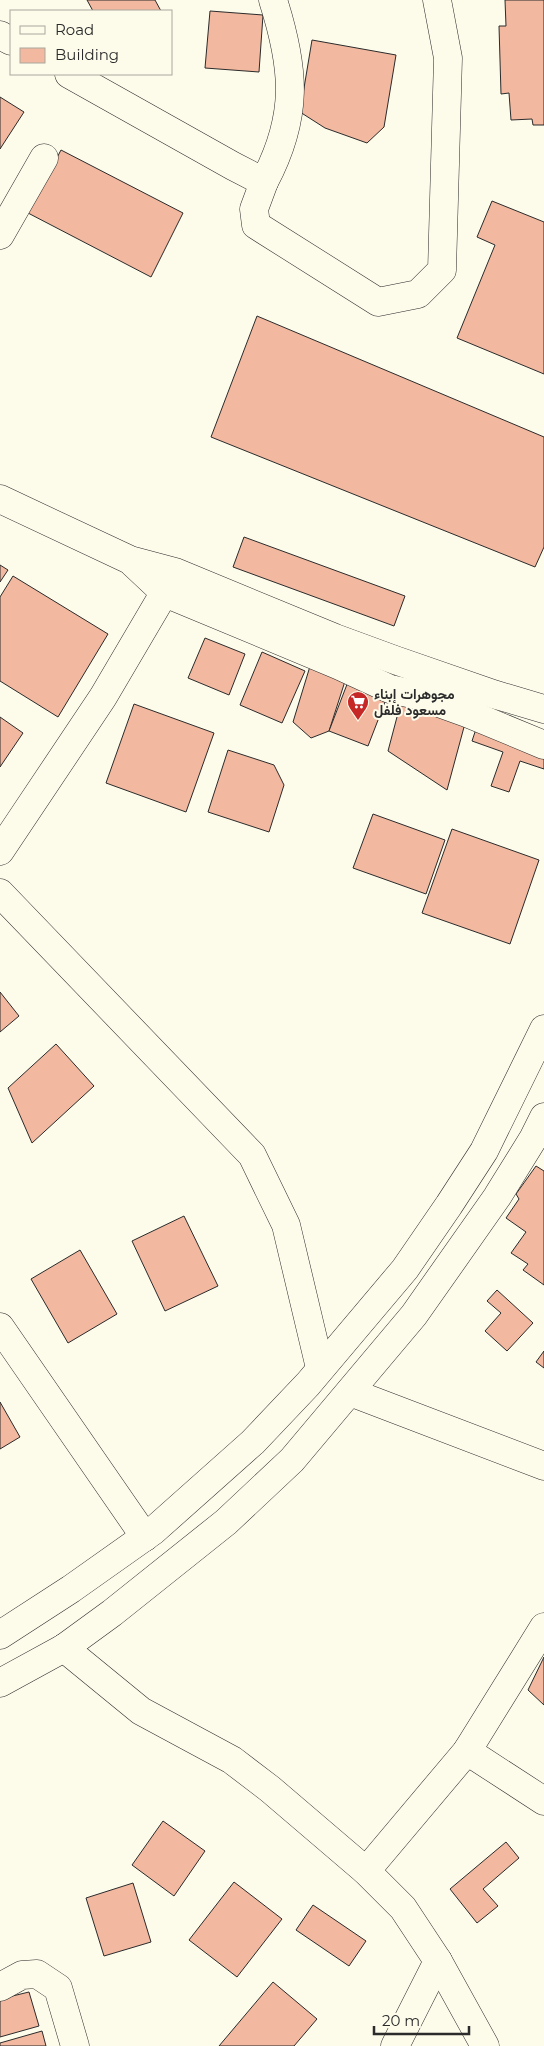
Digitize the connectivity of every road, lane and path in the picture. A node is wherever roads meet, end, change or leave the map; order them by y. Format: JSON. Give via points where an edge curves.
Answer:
{"nodes":[{"id":1,"x":273,"y":0,"type":"edge"},
{"id":2,"x":438,"y":0,"type":"edge"},
{"id":3,"x":71,"y":75,"type":"edge"},
{"id":4,"x":44,"y":158,"type":"dead end"},
{"id":5,"x":264,"y":182,"type":"junction"},
{"id":6,"x":0,"y":235,"type":"edge"},
{"id":7,"x":0,"y":499,"type":"edge"},
{"id":8,"x":170,"y":582,"type":"junction"},
{"id":9,"x":544,"y":709,"type":"edge"},
{"id":10,"x":544,"y":745,"type":"edge"},
{"id":11,"x":0,"y":851,"type":"edge"},
{"id":12,"x":0,"y":893,"type":"edge"},
{"id":13,"x":544,"y":1029,"type":"edge"},
{"id":14,"x":540,"y":1134,"type":"edge"},
{"id":15,"x":0,"y":1327,"type":"edge"},
{"id":16,"x":320,"y":1368,"type":"junction"},
{"id":17,"x":350,"y":1392,"type":"junction"},
{"id":18,"x":544,"y":1466,"type":"edge"},
{"id":19,"x":145,"y":1537,"type":"junction"},
{"id":20,"x":544,"y":1627,"type":"edge"},
{"id":21,"x":0,"y":1635,"type":"edge"},
{"id":22,"x":64,"y":1648,"type":"junction"},
{"id":23,"x":0,"y":1683,"type":"edge"},
{"id":24,"x":467,"y":1751,"type":"junction"},
{"id":25,"x":544,"y":1801,"type":"edge"},
{"id":26,"x":366,"y":1871,"type":"junction"},
{"id":27,"x":438,"y":1961,"type":"junction"},
{"id":28,"x":0,"y":1987,"type":"edge"},
{"id":29,"x":75,"y":2046,"type":"edge"},
{"id":30,"x":396,"y":2046,"type":"edge"},
{"id":31,"x":485,"y":2046,"type":"edge"}],
"edges":[{"from":1,"to":5,"type":"street","via":[[291,72],[290,102],[282,144]]},
{"from":2,"to":5,"type":"street","via":[[448,58],[442,270],[418,294],[378,302],[256,225],[254,210]]},
{"from":3,"to":5,"type":"street"},
{"from":4,"to":6,"type":"street"},
{"from":7,"to":8,"type":"street"},
{"from":8,"to":9,"type":"street"},
{"from":8,"to":10,"type":"street","via":[[390,689],[467,713]]},
{"from":8,"to":11,"type":"street","via":[[103,697]]},
{"from":12,"to":16,"type":"street","via":[[252,1155],[286,1225]]},
{"from":13,"to":16,"type":"street","via":[[484,1151],[449,1205],[405,1269]]},
{"from":14,"to":17,"type":"street","via":[[425,1300]]},
{"from":15,"to":19,"type":"street"},
{"from":16,"to":19,"type":"street","via":[[253,1442]]},
{"from":17,"to":18,"type":"street"},
{"from":17,"to":22,"type":"street","via":[[292,1460],[226,1522]]},
{"from":19,"to":21,"type":"street"},
{"from":20,"to":24,"type":"street"},
{"from":22,"to":23,"type":"street"},
{"from":22,"to":26,"type":"street","via":[[141,1711],[232,1760]]},
{"from":24,"to":25,"type":"street"},
{"from":24,"to":26,"type":"street"},
{"from":26,"to":27,"type":"street","via":[[403,1908]]},
{"from":27,"to":30,"type":"street"},
{"from":27,"to":31,"type":"street"},
{"from":28,"to":29,"type":"street","via":[[22,1975],[37,1974],[58,1988]]}]}
